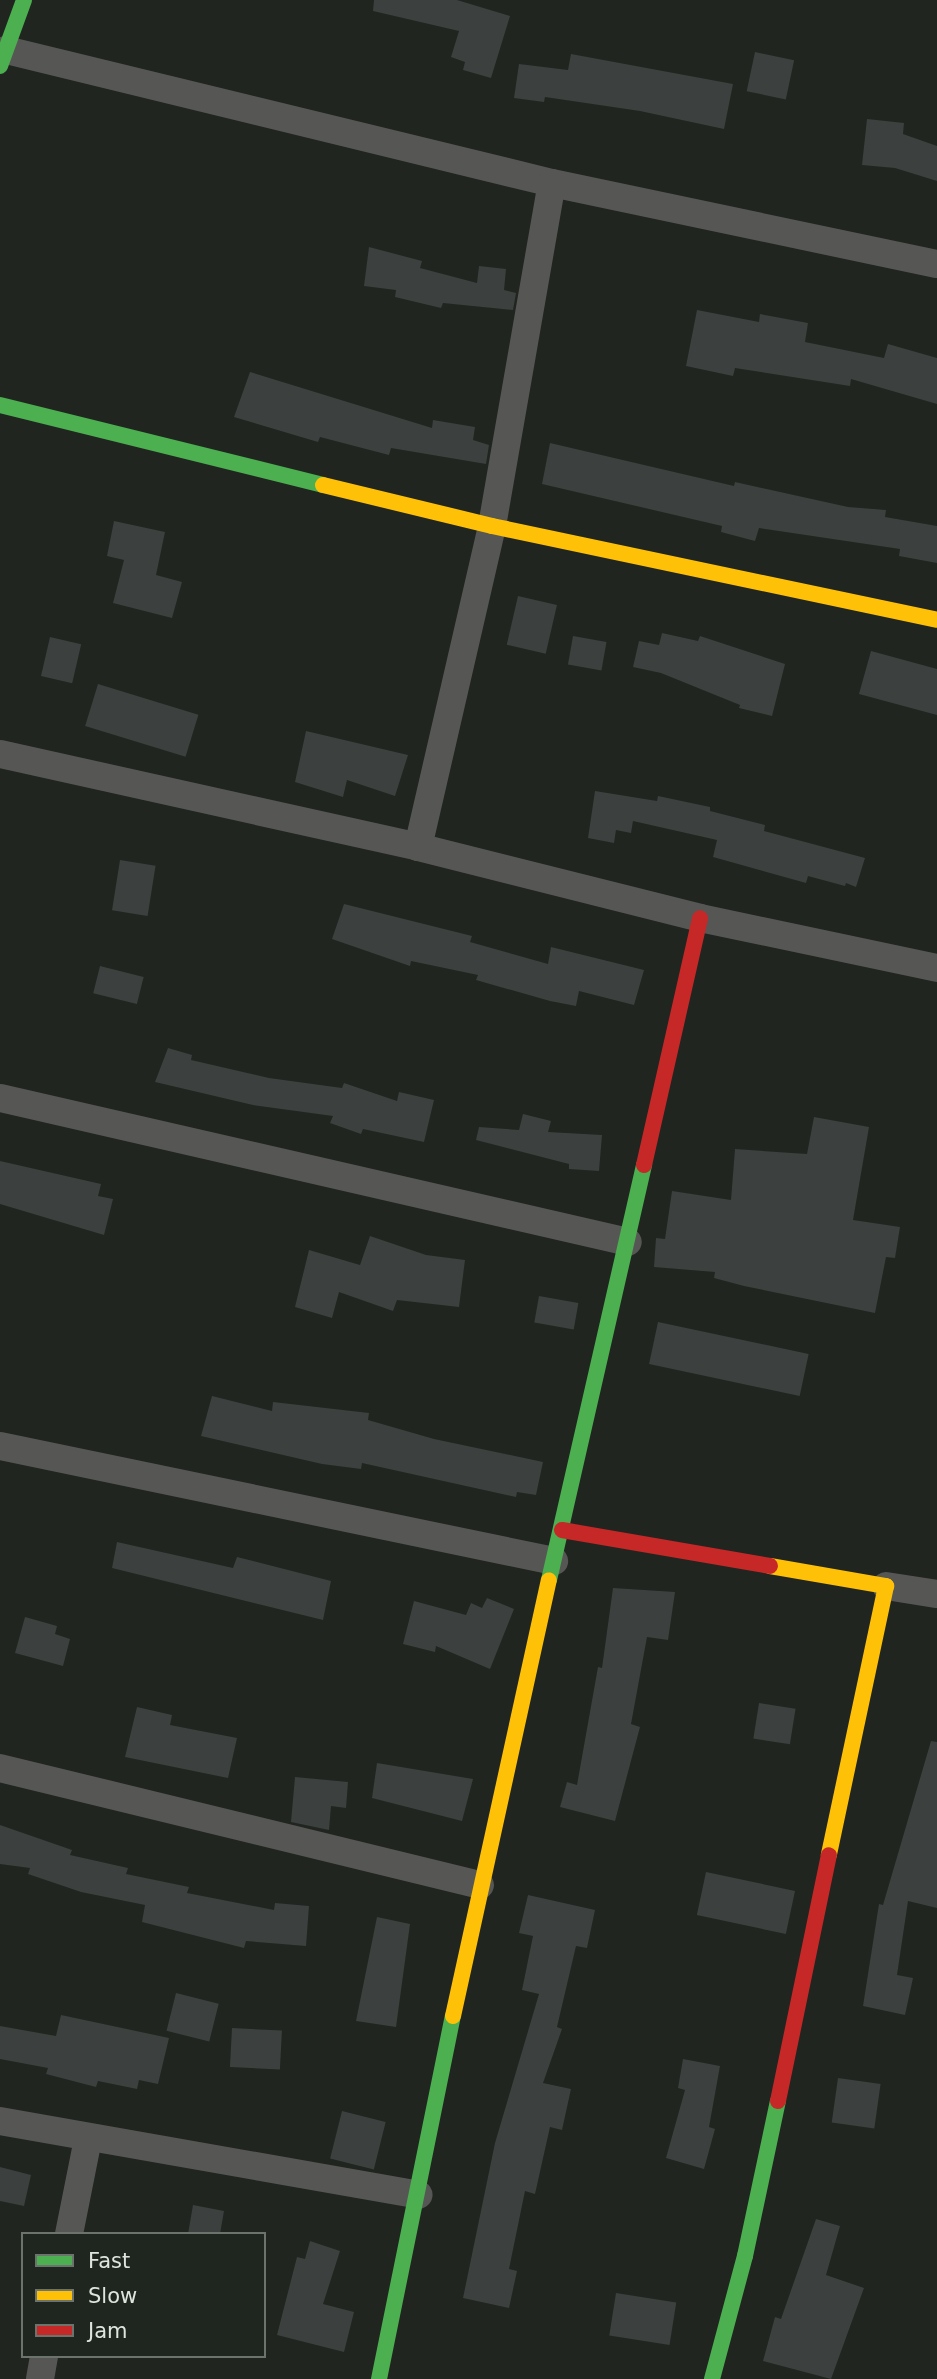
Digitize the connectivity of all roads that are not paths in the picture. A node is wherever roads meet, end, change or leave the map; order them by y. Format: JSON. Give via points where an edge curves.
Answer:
{"nodes":[{"id":1,"x":24,"y":0,"type":"edge"},
{"id":2,"x":3,"y":58,"type":"edge"},
{"id":3,"x":552,"y":183,"type":"junction"},
{"id":4,"x":937,"y":264,"type":"edge"},
{"id":5,"x":0,"y":405,"type":"edge"},
{"id":6,"x":492,"y":526,"type":"junction"},
{"id":7,"x":937,"y":620,"type":"edge"},
{"id":8,"x":0,"y":754,"type":"edge"},
{"id":9,"x":418,"y":847,"type":"junction"},
{"id":10,"x":700,"y":918,"type":"junction"},
{"id":11,"x":937,"y":968,"type":"edge"},
{"id":12,"x":0,"y":1098,"type":"edge"},
{"id":13,"x":628,"y":1242,"type":"junction"},
{"id":14,"x":0,"y":1446,"type":"edge"},
{"id":15,"x":562,"y":1530,"type":"junction"},
{"id":16,"x":554,"y":1561,"type":"junction"},
{"id":17,"x":886,"y":1586,"type":"junction"},
{"id":18,"x":937,"y":1594,"type":"edge"},
{"id":19,"x":0,"y":1768,"type":"edge"},
{"id":20,"x":480,"y":1885,"type":"junction"},
{"id":21,"x":0,"y":2121,"type":"edge"},
{"id":22,"x":88,"y":2139,"type":"junction"},
{"id":23,"x":419,"y":2195,"type":"junction"},
{"id":24,"x":69,"y":2232,"type":"edge"},
{"id":25,"x":44,"y":2358,"type":"edge"},
{"id":26,"x":40,"y":2379,"type":"edge"},
{"id":27,"x":379,"y":2379,"type":"edge"},
{"id":28,"x":712,"y":2379,"type":"edge"}],
"edges":[{"from":1,"to":2,"type":"street"},
{"from":2,"to":3,"type":"street"},
{"from":3,"to":4,"type":"street"},
{"from":3,"to":6,"type":"street"},
{"from":5,"to":6,"type":"street"},
{"from":6,"to":7,"type":"street"},
{"from":6,"to":9,"type":"street"},
{"from":8,"to":9,"type":"street"},
{"from":9,"to":10,"type":"street"},
{"from":10,"to":11,"type":"street"},
{"from":10,"to":13,"type":"street"},
{"from":12,"to":13,"type":"street"},
{"from":13,"to":15,"type":"street"},
{"from":14,"to":16,"type":"street"},
{"from":15,"to":16,"type":"street"},
{"from":15,"to":17,"type":"street"},
{"from":16,"to":20,"type":"street"},
{"from":17,"to":18,"type":"street"},
{"from":17,"to":28,"type":"street","via":[[745,2256]]},
{"from":19,"to":20,"type":"street"},
{"from":20,"to":23,"type":"street"},
{"from":21,"to":22,"type":"street"},
{"from":22,"to":23,"type":"street"},
{"from":22,"to":24,"type":"street"},
{"from":23,"to":27,"type":"street"},
{"from":25,"to":26,"type":"street"}]}
